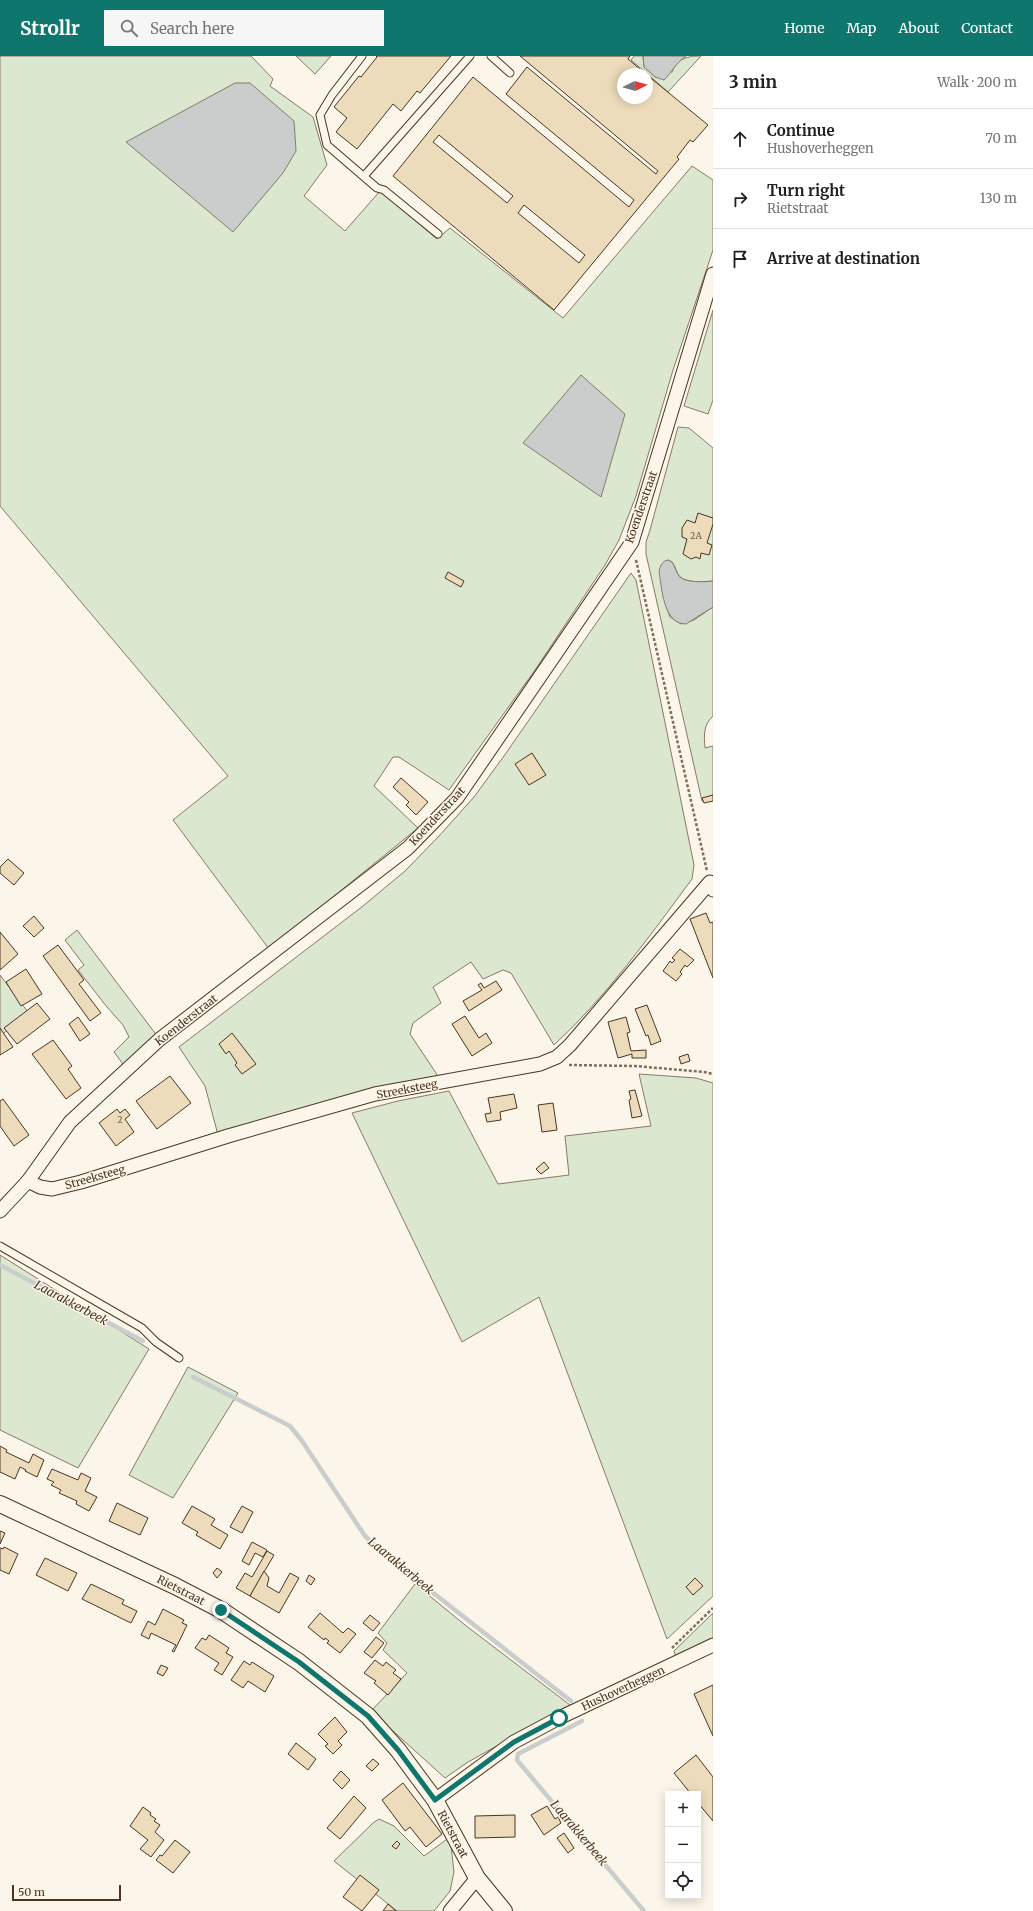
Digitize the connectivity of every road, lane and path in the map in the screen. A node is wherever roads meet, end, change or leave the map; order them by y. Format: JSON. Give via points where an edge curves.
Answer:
{"nodes":[{"id":1,"x":362,"y":56,"type":"edge"},
{"id":2,"x":470,"y":56,"type":"edge"},
{"id":3,"x":491,"y":56,"type":"edge"},
{"id":4,"x":510,"y":73,"type":"dead end"},
{"id":5,"x":364,"y":176,"type":"junction"},
{"id":6,"x":438,"y":234,"type":"dead end"},
{"id":7,"x":713,"y":274,"type":"edge"},
{"id":8,"x":632,"y":542,"type":"junction"},
{"id":9,"x":711,"y":886,"type":"edge"},
{"id":10,"x":564,"y":1065,"type":"dead end"},
{"id":11,"x":713,"y":1074,"type":"edge"},
{"id":12,"x":28,"y":1181,"type":"junction"},
{"id":13,"x":0,"y":1211,"type":"edge"},
{"id":14,"x":0,"y":1246,"type":"edge"},
{"id":15,"x":179,"y":1358,"type":"dead end"},
{"id":16,"x":0,"y":1504,"type":"edge"},
{"id":17,"x":713,"y":1608,"type":"edge"},
{"id":18,"x":713,"y":1645,"type":"edge"},
{"id":19,"x":661,"y":1669,"type":"junction"},
{"id":20,"x":435,"y":1800,"type":"junction"},
{"id":21,"x":477,"y":1878,"type":"junction"},
{"id":22,"x":450,"y":1911,"type":"edge"},
{"id":23,"x":504,"y":1911,"type":"edge"}],
"edges":[{"from":1,"to":5,"type":"lane","via":[[320,115],[327,145]]},
{"from":2,"to":5,"type":"lane"},
{"from":3,"to":4,"type":"lane"},
{"from":5,"to":6,"type":"lane"},
{"from":7,"to":8,"type":"street","name":"Koenderstraat"},
{"from":8,"to":9,"type":"path"},
{"from":8,"to":12,"type":"street","name":"Koenderstraat","via":[[458,798],[408,848],[160,1039],[70,1122]]},
{"from":9,"to":12,"type":"street","name":"Streeksteeg","via":[[570,1045],[556,1057],[540,1064],[375,1094],[52,1189]]},
{"from":10,"to":11,"type":"path","via":[[636,1066]]},
{"from":12,"to":13,"type":"street","name":"Koenderstraat"},
{"from":14,"to":15,"type":"lane","via":[[142,1328],[156,1342]]},
{"from":16,"to":20,"type":"street","name":"Rietstraat","via":[[175,1586],[221,1610],[267,1640],[368,1716],[398,1750]]},
{"from":17,"to":19,"type":"path","via":[[664,1656]]},
{"from":18,"to":19,"type":"street","name":"Hushoverheggen"},
{"from":19,"to":20,"type":"street","name":"Hushoverheggen","via":[[514,1742]]},
{"from":20,"to":21,"type":"street","name":"Rietstraat"},
{"from":21,"to":22,"type":"street"},
{"from":21,"to":23,"type":"street","name":"Rietstraat"}]}
